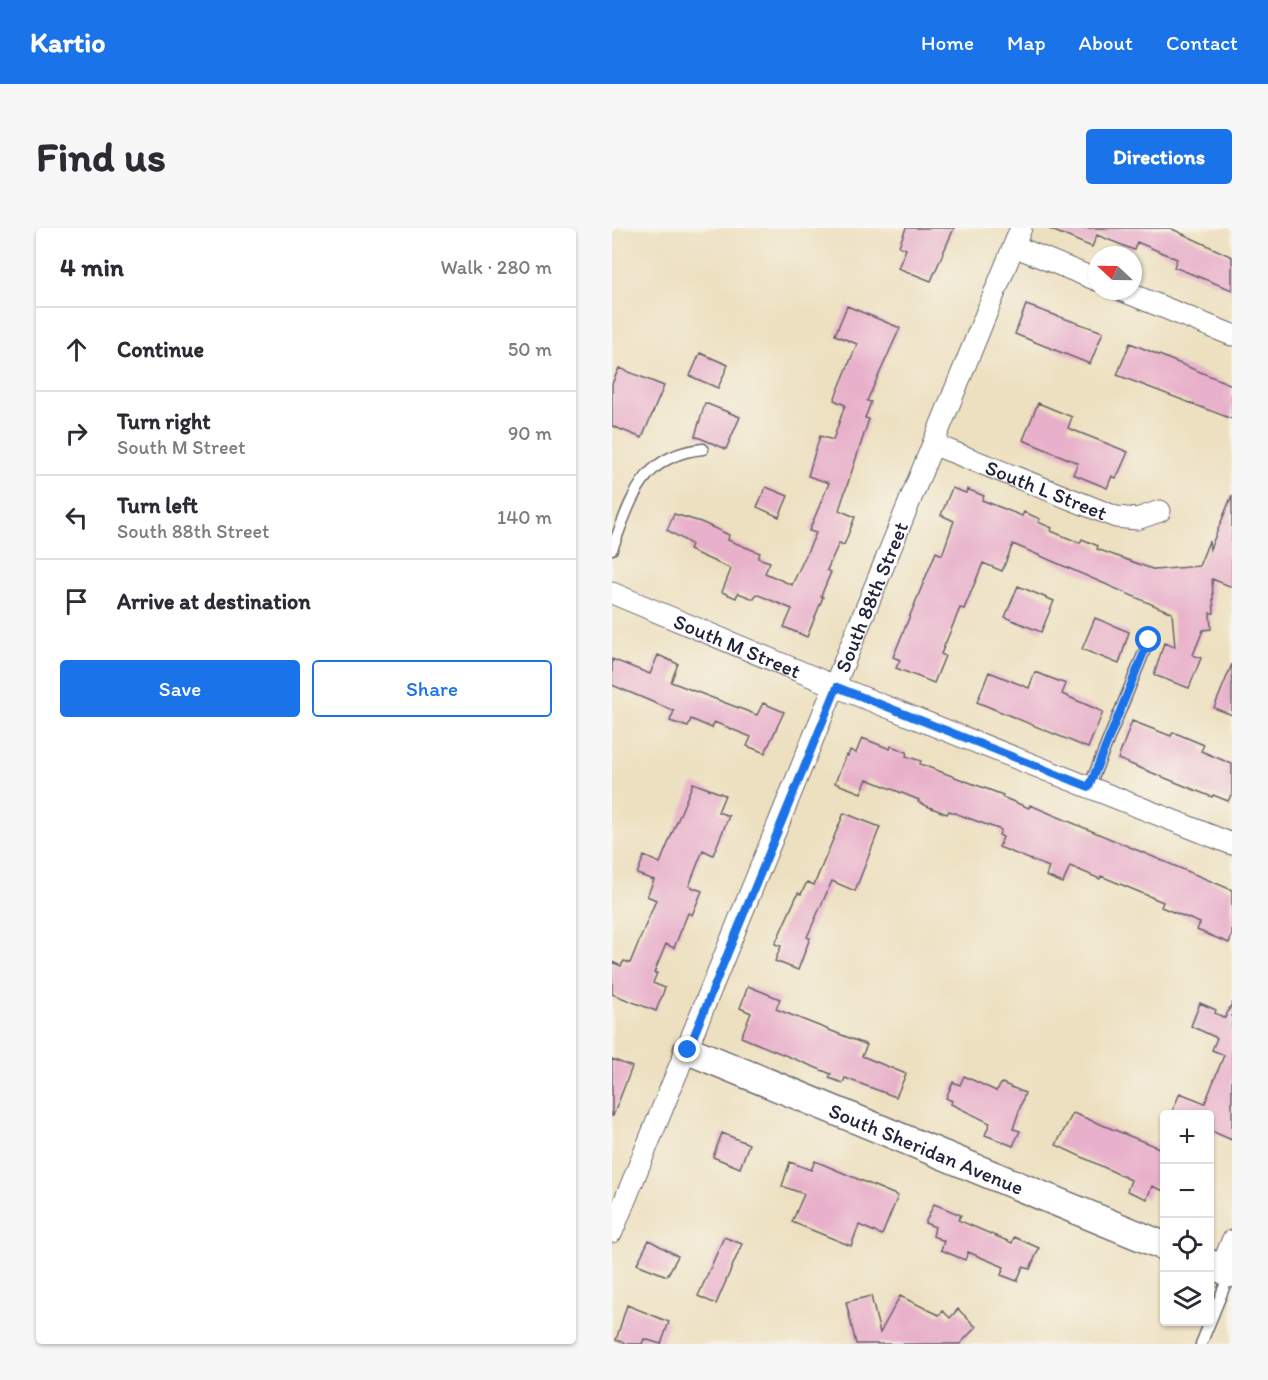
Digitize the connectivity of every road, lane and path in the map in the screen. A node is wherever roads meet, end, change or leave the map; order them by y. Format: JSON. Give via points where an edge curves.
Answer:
{"nodes":[{"id":1,"x":1018,"y":237,"type":"edge"},
{"id":2,"x":1088,"y":275,"type":"edge"},
{"id":3,"x":1142,"y":299,"type":"edge"},
{"id":4,"x":1232,"y":335,"type":"edge"},
{"id":5,"x":935,"y":445,"type":"junction"},
{"id":6,"x":703,"y":449,"type":"dead end"},
{"id":7,"x":1160,"y":511,"type":"dead end"},
{"id":8,"x":612,"y":549,"type":"edge"},
{"id":9,"x":612,"y":593,"type":"edge"},
{"id":10,"x":1149,"y":640,"type":"dead end"},
{"id":11,"x":837,"y":687,"type":"junction"},
{"id":12,"x":1089,"y":787,"type":"junction"},
{"id":13,"x":1231,"y":840,"type":"edge"},
{"id":14,"x":688,"y":1050,"type":"junction"},
{"id":15,"x":612,"y":1232,"type":"edge"},
{"id":16,"x":1232,"y":1241,"type":"edge"},
{"id":17,"x":1160,"y":1244,"type":"edge"},
{"id":18,"x":1223,"y":1270,"type":"edge"},
{"id":19,"x":1201,"y":1344,"type":"edge"}],
"edges":[{"from":1,"to":2,"type":"street"},
{"from":1,"to":5,"type":"street","name":"South 88th Street"},
{"from":3,"to":4,"type":"street"},
{"from":5,"to":7,"type":"street","name":"South L Street","via":[[1116,517],[1137,519]]},
{"from":5,"to":11,"type":"street","name":"South 88th Street"},
{"from":6,"to":8,"type":"lane","via":[[685,450],[646,474]]},
{"from":9,"to":11,"type":"street","name":"South M Street"},
{"from":10,"to":12,"type":"lane"},
{"from":11,"to":12,"type":"street","name":"South M Street"},
{"from":11,"to":14,"type":"street","name":"South 88th Street"},
{"from":12,"to":13,"type":"street","name":"South M Street"},
{"from":14,"to":15,"type":"street","name":"South 88th Street"},
{"from":14,"to":17,"type":"street","name":"South Sheridan Avenue"},
{"from":16,"to":18,"type":"street"},
{"from":18,"to":19,"type":"lane"}]}
